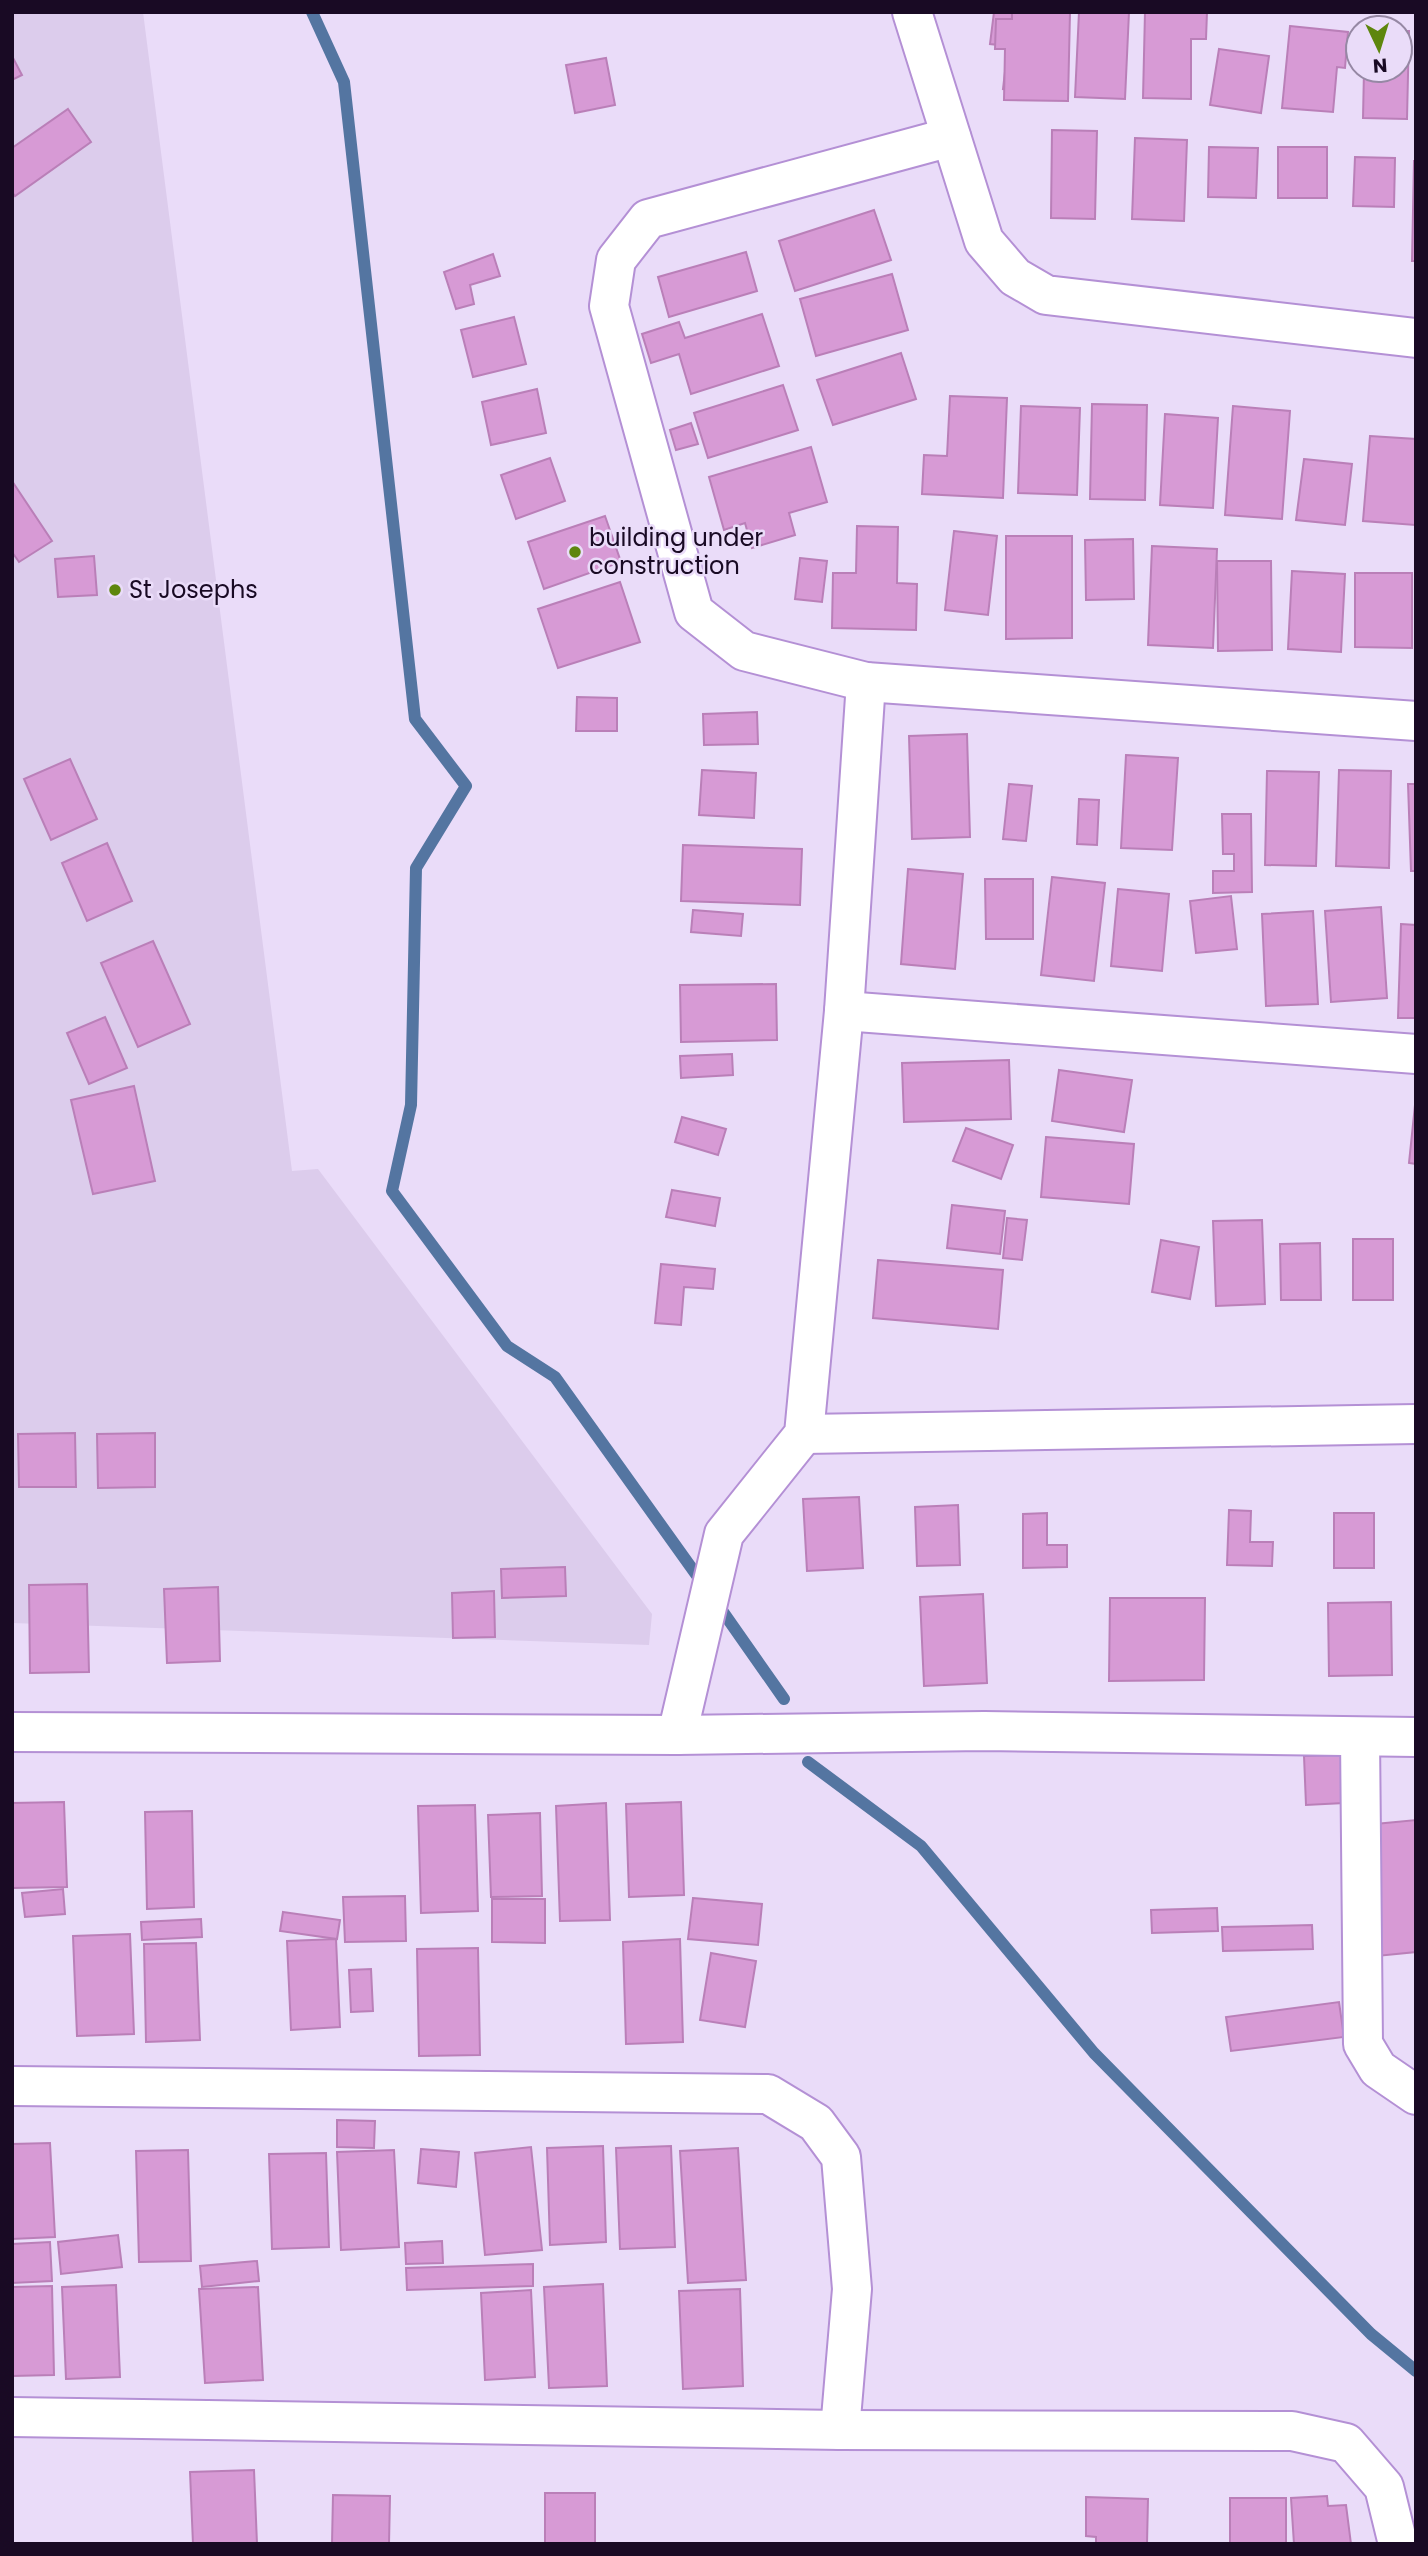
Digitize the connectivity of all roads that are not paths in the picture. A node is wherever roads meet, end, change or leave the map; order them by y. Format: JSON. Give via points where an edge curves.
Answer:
{"nodes":[{"id":1,"x":912,"y":12,"type":"edge"},
{"id":2,"x":951,"y":137,"type":"junction"},
{"id":3,"x":1416,"y":338,"type":"edge"},
{"id":4,"x":866,"y":681,"type":"junction"},
{"id":5,"x":1416,"y":721,"type":"edge"},
{"id":6,"x":844,"y":1012,"type":"junction"},
{"id":7,"x":1416,"y":1054,"type":"edge"},
{"id":8,"x":1416,"y":1424,"type":"edge"},
{"id":9,"x":804,"y":1434,"type":"junction"},
{"id":10,"x":12,"y":1732,"type":"edge"},
{"id":11,"x":677,"y":1735,"type":"junction"},
{"id":12,"x":1360,"y":1737,"type":"junction"},
{"id":13,"x":1416,"y":1737,"type":"edge"},
{"id":14,"x":12,"y":2086,"type":"edge"},
{"id":15,"x":1416,"y":2095,"type":"edge"},
{"id":16,"x":12,"y":2417,"type":"edge"},
{"id":17,"x":840,"y":2430,"type":"junction"},
{"id":18,"x":1398,"y":2544,"type":"edge"}],
"edges":[{"from":1,"to":2,"type":"street"},
{"from":2,"to":3,"type":"street","via":[[984,241],[1015,277],[1046,295]]},
{"from":2,"to":4,"type":"street","via":[[648,219],[617,260],[609,306],[694,612],[744,651]]},
{"from":4,"to":5,"type":"street"},
{"from":4,"to":6,"type":"street"},
{"from":6,"to":7,"type":"street"},
{"from":6,"to":9,"type":"street"},
{"from":8,"to":9,"type":"street"},
{"from":9,"to":11,"type":"street","via":[[724,1534]]},
{"from":10,"to":11,"type":"street"},
{"from":11,"to":12,"type":"street","via":[[984,1731]]},
{"from":12,"to":13,"type":"street"},
{"from":12,"to":15,"type":"street","via":[[1363,2045],[1378,2069]]},
{"from":14,"to":17,"type":"street","via":[[768,2094],[816,2123],[841,2157],[852,2289]]},
{"from":16,"to":17,"type":"street"},
{"from":17,"to":18,"type":"street","via":[[1292,2431],[1346,2443],[1384,2487]]}]}
